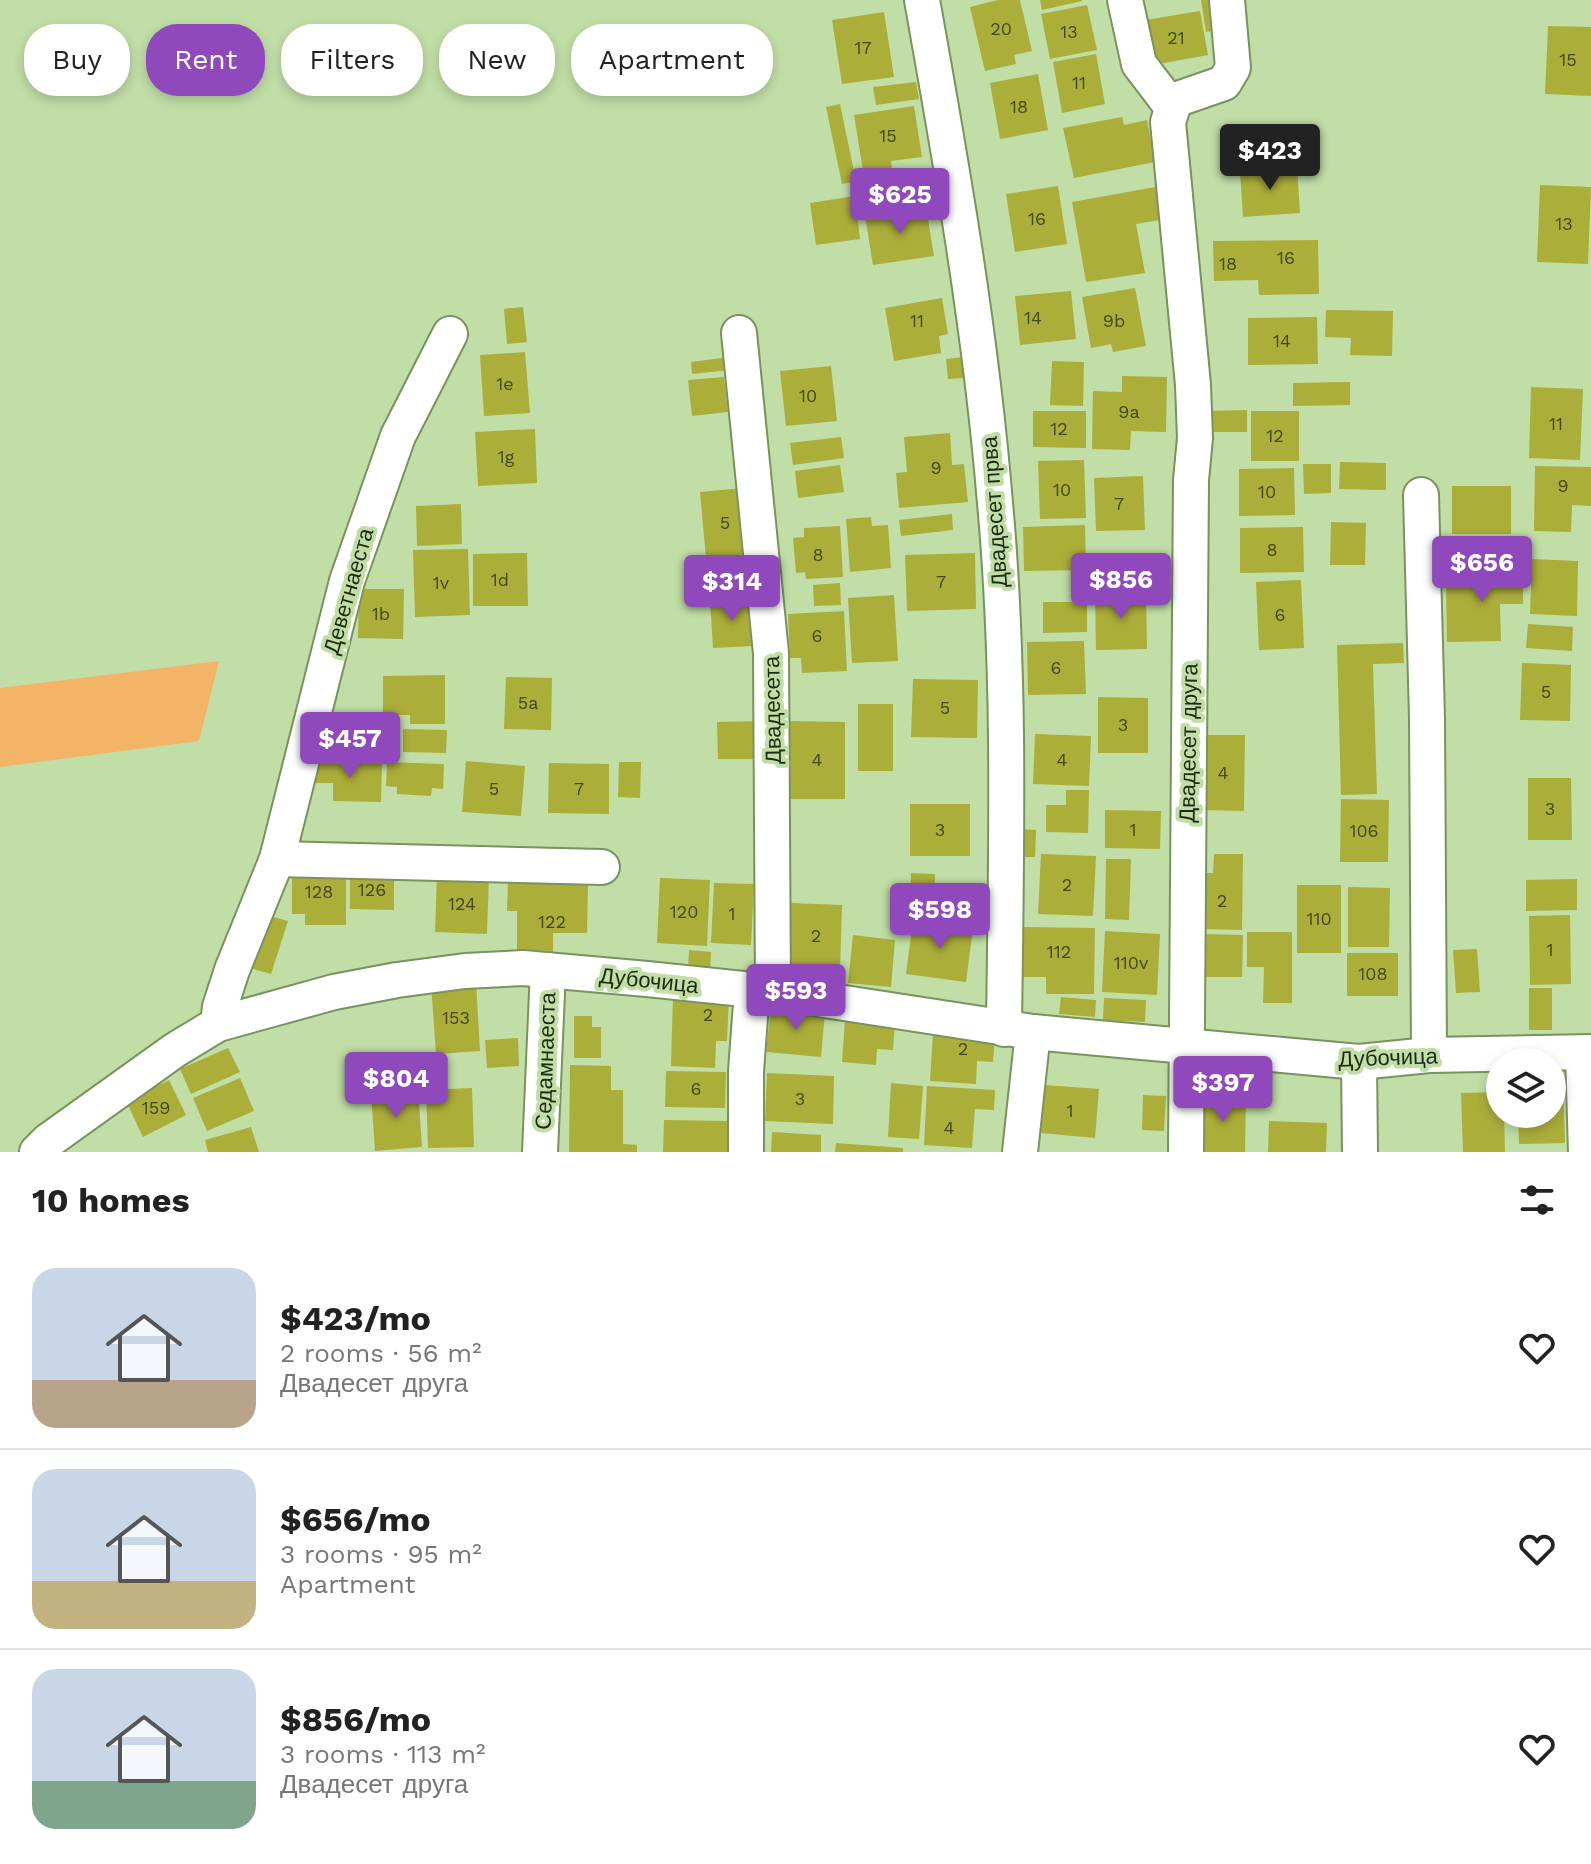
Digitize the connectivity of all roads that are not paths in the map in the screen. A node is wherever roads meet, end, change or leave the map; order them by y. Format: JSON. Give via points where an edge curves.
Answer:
{"nodes":[{"id":1,"x":922,"y":0,"type":"edge"},
{"id":2,"x":1125,"y":0,"type":"edge"},
{"id":3,"x":1227,"y":0,"type":"edge"},
{"id":4,"x":1171,"y":106,"type":"junction"},
{"id":5,"x":739,"y":333,"type":"dead end"},
{"id":6,"x":450,"y":334,"type":"dead end"},
{"id":7,"x":1421,"y":495,"type":"dead end"},
{"id":8,"x":277,"y":859,"type":"junction"},
{"id":9,"x":602,"y":867,"type":"dead end"},
{"id":10,"x":548,"y":970,"type":"junction"},
{"id":11,"x":762,"y":991,"type":"junction"},
{"id":12,"x":218,"y":1024,"type":"junction"},
{"id":13,"x":1018,"y":1030,"type":"junction"},
{"id":14,"x":1185,"y":1046,"type":"junction"},
{"id":15,"x":1587,"y":1053,"type":"edge"},
{"id":16,"x":1429,"y":1055,"type":"junction"},
{"id":17,"x":1359,"y":1062,"type":"junction"},
{"id":18,"x":37,"y":1152,"type":"edge"},
{"id":19,"x":540,"y":1152,"type":"edge"},
{"id":20,"x":746,"y":1152,"type":"edge"},
{"id":21,"x":1020,"y":1152,"type":"edge"},
{"id":22,"x":1186,"y":1152,"type":"edge"},
{"id":23,"x":1360,"y":1152,"type":"edge"},
{"id":24,"x":1586,"y":1152,"type":"edge"}],
"edges":[{"from":1,"to":13,"type":"street","name":"Двадесет прва","via":[[967,255],[996,505]]},
{"from":2,"to":4,"type":"street","via":[[1139,64]]},
{"from":3,"to":4,"type":"street","via":[[1233,68],[1224,83]]},
{"from":4,"to":14,"type":"street","name":"Двадесет друга","via":[[1168,122],[1195,438]]},
{"from":5,"to":11,"type":"street","name":"Двадесета","via":[[771,653]]},
{"from":6,"to":8,"type":"street","name":"Деветнаеста","via":[[398,436],[347,581]]},
{"from":7,"to":16,"type":"street"},
{"from":8,"to":9,"type":"street"},
{"from":8,"to":12,"type":"street","name":"Деветнаеста","via":[[232,970]]},
{"from":10,"to":11,"type":"street","name":"Дубочица"},
{"from":10,"to":12,"type":"street","name":"Дубочица","via":[[465,971],[397,980]]},
{"from":10,"to":19,"type":"street","name":"Седамнаеста"},
{"from":11,"to":13,"type":"street","name":"Дубочица"},
{"from":11,"to":20,"type":"street","name":"Двадесета","via":[[746,1071]]},
{"from":12,"to":18,"type":"street","name":"Дубочица"},
{"from":13,"to":14,"type":"street","name":"Дубочица"},
{"from":13,"to":21,"type":"street","name":"Двадесет прва"},
{"from":14,"to":17,"type":"street","name":"Дубочица"},
{"from":14,"to":22,"type":"street","name":"Двадесет друга"},
{"from":15,"to":16,"type":"street","name":"Дубочица"},
{"from":15,"to":24,"type":"street"},
{"from":16,"to":17,"type":"street","name":"Дубочица"},
{"from":17,"to":23,"type":"street"}]}
